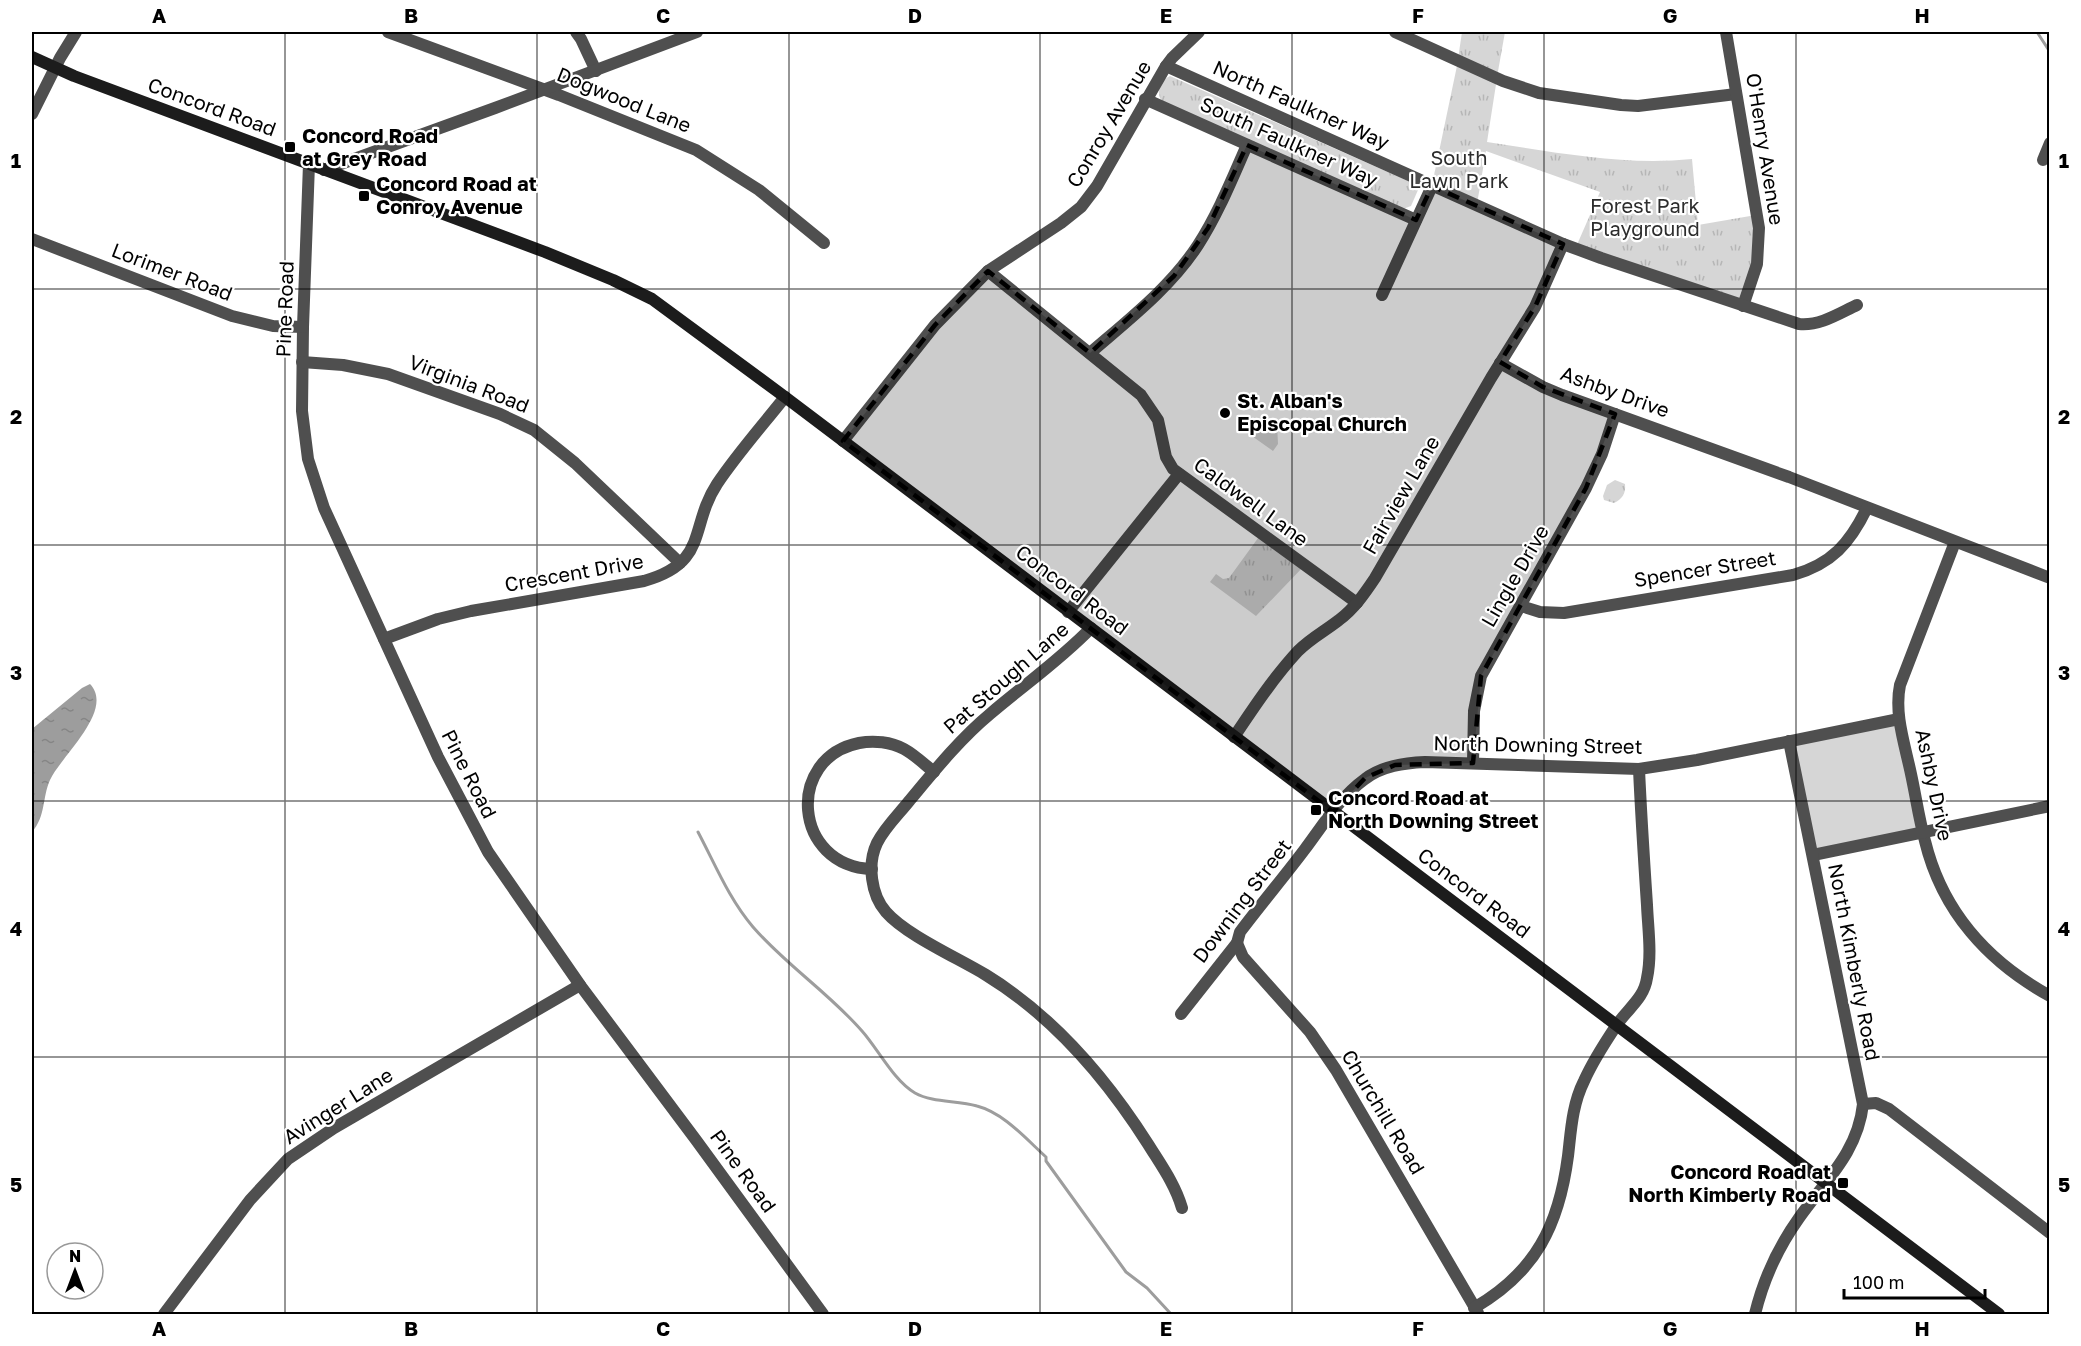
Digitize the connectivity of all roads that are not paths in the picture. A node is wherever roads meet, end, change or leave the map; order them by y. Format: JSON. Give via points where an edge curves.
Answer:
{"nodes":[{"id":1,"x":76,"y":32,"type":"edge"},
{"id":2,"x":388,"y":32,"type":"edge"},
{"id":3,"x":576,"y":32,"type":"edge"},
{"id":4,"x":697,"y":32,"type":"edge"},
{"id":5,"x":1200,"y":32,"type":"edge"},
{"id":6,"x":1395,"y":32,"type":"edge"},
{"id":7,"x":1726,"y":32,"type":"edge"},
{"id":8,"x":32,"y":57,"type":"edge"},
{"id":9,"x":1166,"y":66,"type":"junction"},
{"id":10,"x":54,"y":68,"type":"junction"},
{"id":11,"x":596,"y":71,"type":"junction"},
{"id":12,"x":545,"y":90,"type":"junction"},
{"id":13,"x":1736,"y":94,"type":"junction"},
{"id":14,"x":1146,"y":99,"type":"junction"},
{"id":15,"x":32,"y":114,"type":"edge"},
{"id":16,"x":2049,"y":143,"type":"edge"},
{"id":17,"x":1247,"y":145,"type":"junction"},
{"id":18,"x":2043,"y":160,"type":"dead end"},
{"id":19,"x":309,"y":164,"type":"junction"},
{"id":20,"x":324,"y":170,"type":"junction"},
{"id":21,"x":1432,"y":186,"type":"junction"},
{"id":22,"x":1416,"y":220,"type":"junction"},
{"id":23,"x":32,"y":239,"type":"edge"},
{"id":24,"x":824,"y":243,"type":"dead end"},
{"id":25,"x":1563,"y":243,"type":"junction"},
{"id":26,"x":988,"y":271,"type":"junction"},
{"id":27,"x":1382,"y":295,"type":"dead end"},
{"id":28,"x":1857,"y":305,"type":"dead end"},
{"id":29,"x":1743,"y":306,"type":"junction"},
{"id":30,"x":303,"y":327,"type":"junction"},
{"id":31,"x":1090,"y":353,"type":"junction"},
{"id":32,"x":302,"y":362,"type":"junction"},
{"id":33,"x":1500,"y":363,"type":"junction"},
{"id":34,"x":785,"y":397,"type":"junction"},
{"id":35,"x":1615,"y":414,"type":"junction"},
{"id":36,"x":843,"y":441,"type":"junction"},
{"id":37,"x":1179,"y":474,"type":"junction"},
{"id":38,"x":1868,"y":508,"type":"junction"},
{"id":39,"x":1955,"y":542,"type":"junction"},
{"id":40,"x":680,"y":563,"type":"junction"},
{"id":41,"x":2049,"y":578,"type":"edge"},
{"id":42,"x":1357,"y":603,"type":"junction"},
{"id":43,"x":1521,"y":606,"type":"junction"},
{"id":44,"x":1068,"y":612,"type":"junction"},
{"id":45,"x":1091,"y":628,"type":"junction"},
{"id":46,"x":384,"y":639,"type":"junction"},
{"id":47,"x":1899,"y":718,"type":"junction"},
{"id":48,"x":1234,"y":737,"type":"junction"},
{"id":49,"x":1789,"y":741,"type":"junction"},
{"id":50,"x":1473,"y":763,"type":"junction"},
{"id":51,"x":1639,"y":769,"type":"junction"},
{"id":52,"x":934,"y":772,"type":"junction"},
{"id":53,"x":2049,"y":806,"type":"edge"},
{"id":54,"x":1333,"y":812,"type":"junction"},
{"id":55,"x":1923,"y":832,"type":"junction"},
{"id":56,"x":1813,"y":855,"type":"junction"},
{"id":57,"x":872,"y":869,"type":"junction"},
{"id":58,"x":1237,"y":943,"type":"junction"},
{"id":59,"x":580,"y":985,"type":"junction"},
{"id":60,"x":2049,"y":996,"type":"edge"},
{"id":61,"x":1181,"y":1014,"type":"dead end"},
{"id":62,"x":1617,"y":1024,"type":"junction"},
{"id":63,"x":1863,"y":1104,"type":"junction"},
{"id":64,"x":1825,"y":1184,"type":"junction"},
{"id":65,"x":1182,"y":1208,"type":"dead end"},
{"id":66,"x":2049,"y":1233,"type":"edge"},
{"id":67,"x":1477,"y":1311,"type":"edge"},
{"id":68,"x":164,"y":1314,"type":"edge"},
{"id":69,"x":823,"y":1314,"type":"edge"},
{"id":70,"x":1755,"y":1314,"type":"edge"},
{"id":71,"x":1999,"y":1314,"type":"edge"}],
"edges":[{"from":1,"to":10,"type":"street"},
{"from":2,"to":12,"type":"street","name":"Dogwood Lane"},
{"from":3,"to":11,"type":"street"},
{"from":4,"to":11,"type":"street"},
{"from":5,"to":9,"type":"street","name":"Conroy Avenue"},
{"from":6,"to":13,"type":"street","via":[[1539,93],[1638,106]]},
{"from":7,"to":13,"type":"street","name":"O'Henry Avenue"},
{"from":8,"to":10,"type":"main road","name":"Concord Road"},
{"from":9,"to":14,"type":"street","name":"Conroy Avenue"},
{"from":9,"to":21,"type":"street","name":"North Faulkner Way"},
{"from":10,"to":15,"type":"street"},
{"from":10,"to":19,"type":"main road","name":"Concord Road"},
{"from":11,"to":12,"type":"street"},
{"from":12,"to":20,"type":"street"},
{"from":12,"to":24,"type":"street","name":"Dogwood Lane","via":[[696,150],[759,190]]},
{"from":13,"to":29,"type":"street","name":"O'Henry Avenue","via":[[1760,240],[1757,264]]},
{"from":14,"to":17,"type":"street","name":"South Faulkner Way"},
{"from":14,"to":26,"type":"street","name":"Conroy Avenue","via":[[1081,207]]},
{"from":16,"to":18,"type":"street"},
{"from":17,"to":22,"type":"street","name":"South Faulkner Way"},
{"from":17,"to":31,"type":"street","via":[[1208,228],[1187,261],[1160,291]]},
{"from":19,"to":20,"type":"main road","name":"Concord Road"},
{"from":19,"to":30,"type":"street","name":"Pine Road"},
{"from":20,"to":34,"type":"main road","name":"Concord Road","via":[[635,290]]},
{"from":21,"to":22,"type":"street"},
{"from":21,"to":25,"type":"street","name":"North Faulkner Way"},
{"from":22,"to":27,"type":"street"},
{"from":23,"to":30,"type":"street","name":"Lorimer Road","via":[[232,316],[273,326]]},
{"from":25,"to":29,"type":"street","name":"North Faulkner Way"},
{"from":25,"to":33,"type":"street","name":"Fairview Lane","via":[[1535,307]]},
{"from":26,"to":31,"type":"street","name":"Caldwell Lane"},
{"from":26,"to":36,"type":"street","name":"Conroy Avenue","via":[[934,326]]},
{"from":28,"to":29,"type":"street","name":"North Faulkner Way","via":[[1808,325]]},
{"from":30,"to":32,"type":"street","name":"Pine Road"},
{"from":31,"to":37,"type":"street","name":"Caldwell Lane","via":[[1147,403],[1158,420],[1168,462]]},
{"from":32,"to":40,"type":"street","name":"Virginia Road","via":[[388,374],[534,430]]},
{"from":32,"to":46,"type":"street","name":"Pine Road","via":[[305,442],[315,486]]},
{"from":33,"to":35,"type":"street","name":"Ashby Drive","via":[[1543,387]]},
{"from":33,"to":42,"type":"street","name":"Fairview Lane"},
{"from":34,"to":36,"type":"main road","name":"Concord Road"},
{"from":34,"to":40,"type":"street","name":"Crescent Drive","via":[[717,484],[696,543]]},
{"from":35,"to":38,"type":"street","name":"Ashby Drive"},
{"from":35,"to":43,"type":"street","name":"Lingle Drive","via":[[1586,488]]},
{"from":36,"to":44,"type":"main road","name":"Concord Road"},
{"from":37,"to":42,"type":"street","name":"Caldwell Lane"},
{"from":37,"to":44,"type":"street"},
{"from":38,"to":39,"type":"street","name":"Ashby Drive"},
{"from":38,"to":43,"type":"street","name":"Spencer Street","via":[[1845,545],[1828,560],[1793,575],[1564,613]]},
{"from":39,"to":41,"type":"street","name":"Ashby Drive"},
{"from":39,"to":47,"type":"street","name":"Ashby Drive","via":[[1900,685]]},
{"from":40,"to":46,"type":"street","name":"Crescent Drive","via":[[660,577],[471,611]]},
{"from":42,"to":48,"type":"street","name":"Fairview Lane","via":[[1298,651],[1260,697]]},
{"from":43,"to":50,"type":"street","name":"Lingle Drive","via":[[1481,676],[1474,711]]},
{"from":44,"to":45,"type":"main road","name":"Concord Road"},
{"from":45,"to":48,"type":"main road","name":"Concord Road"},
{"from":45,"to":52,"type":"street","name":"Pat Stough Lane","via":[[1053,664],[989,714]]},
{"from":46,"to":59,"type":"street","name":"Pine Road","via":[[483,843]]},
{"from":47,"to":49,"type":"street","name":"North Downing Street"},
{"from":47,"to":55,"type":"street","name":"Ashby Drive"},
{"from":48,"to":54,"type":"main road","name":"Concord Road"},
{"from":49,"to":51,"type":"street","name":"North Downing Street"},
{"from":49,"to":56,"type":"street","name":"North Kimberly Road"},
{"from":50,"to":51,"type":"street","name":"North Downing Street"},
{"from":50,"to":54,"type":"street","name":"North Downing Street","via":[[1395,765],[1365,778]]},
{"from":51,"to":62,"type":"street","via":[[1648,970],[1639,999]]},
{"from":52,"to":57,"type":"street","name":"Pat Stough Lane","via":[[882,835]]},
{"from":52,"to":57,"type":"street","via":[[904,749],[868,741],[842,749],[820,767],[808,803],[816,838],[843,864]]},
{"from":53,"to":55,"type":"street"},
{"from":54,"to":58,"type":"street","name":"Downing Street","via":[[1240,932]]},
{"from":54,"to":62,"type":"main road","name":"Concord Road"},
{"from":55,"to":56,"type":"street"},
{"from":55,"to":60,"type":"street","name":"Ashby Drive","via":[[1946,898],[1975,939],[2001,964]]},
{"from":56,"to":63,"type":"street","name":"North Kimberly Road"},
{"from":57,"to":65,"type":"street","name":"Pat Stough Lane","via":[[877,896],[892,918],[1019,998],[1081,1055],[1130,1115],[1174,1186]]},
{"from":58,"to":61,"type":"street","name":"Downing Street"},
{"from":58,"to":67,"type":"street","name":"Churchill Road","via":[[1243,957],[1310,1032],[1341,1077]]},
{"from":59,"to":68,"type":"street","name":"Avinger Lane","via":[[334,1128],[288,1159],[250,1200]]},
{"from":59,"to":69,"type":"street","name":"Pine Road"},
{"from":62,"to":64,"type":"main road","name":"Concord Road"},
{"from":62,"to":67,"type":"street","via":[[1579,1092],[1560,1201],[1544,1241],[1520,1274]]},
{"from":63,"to":64,"type":"street","name":"North Kimberly Road","via":[[1857,1135]]},
{"from":63,"to":66,"type":"street","via":[[1876,1103],[1890,1109]]},
{"from":64,"to":70,"type":"street","name":"North Kimberly Road","via":[[1787,1237]]},
{"from":64,"to":71,"type":"main road","name":"Concord Road"}]}
